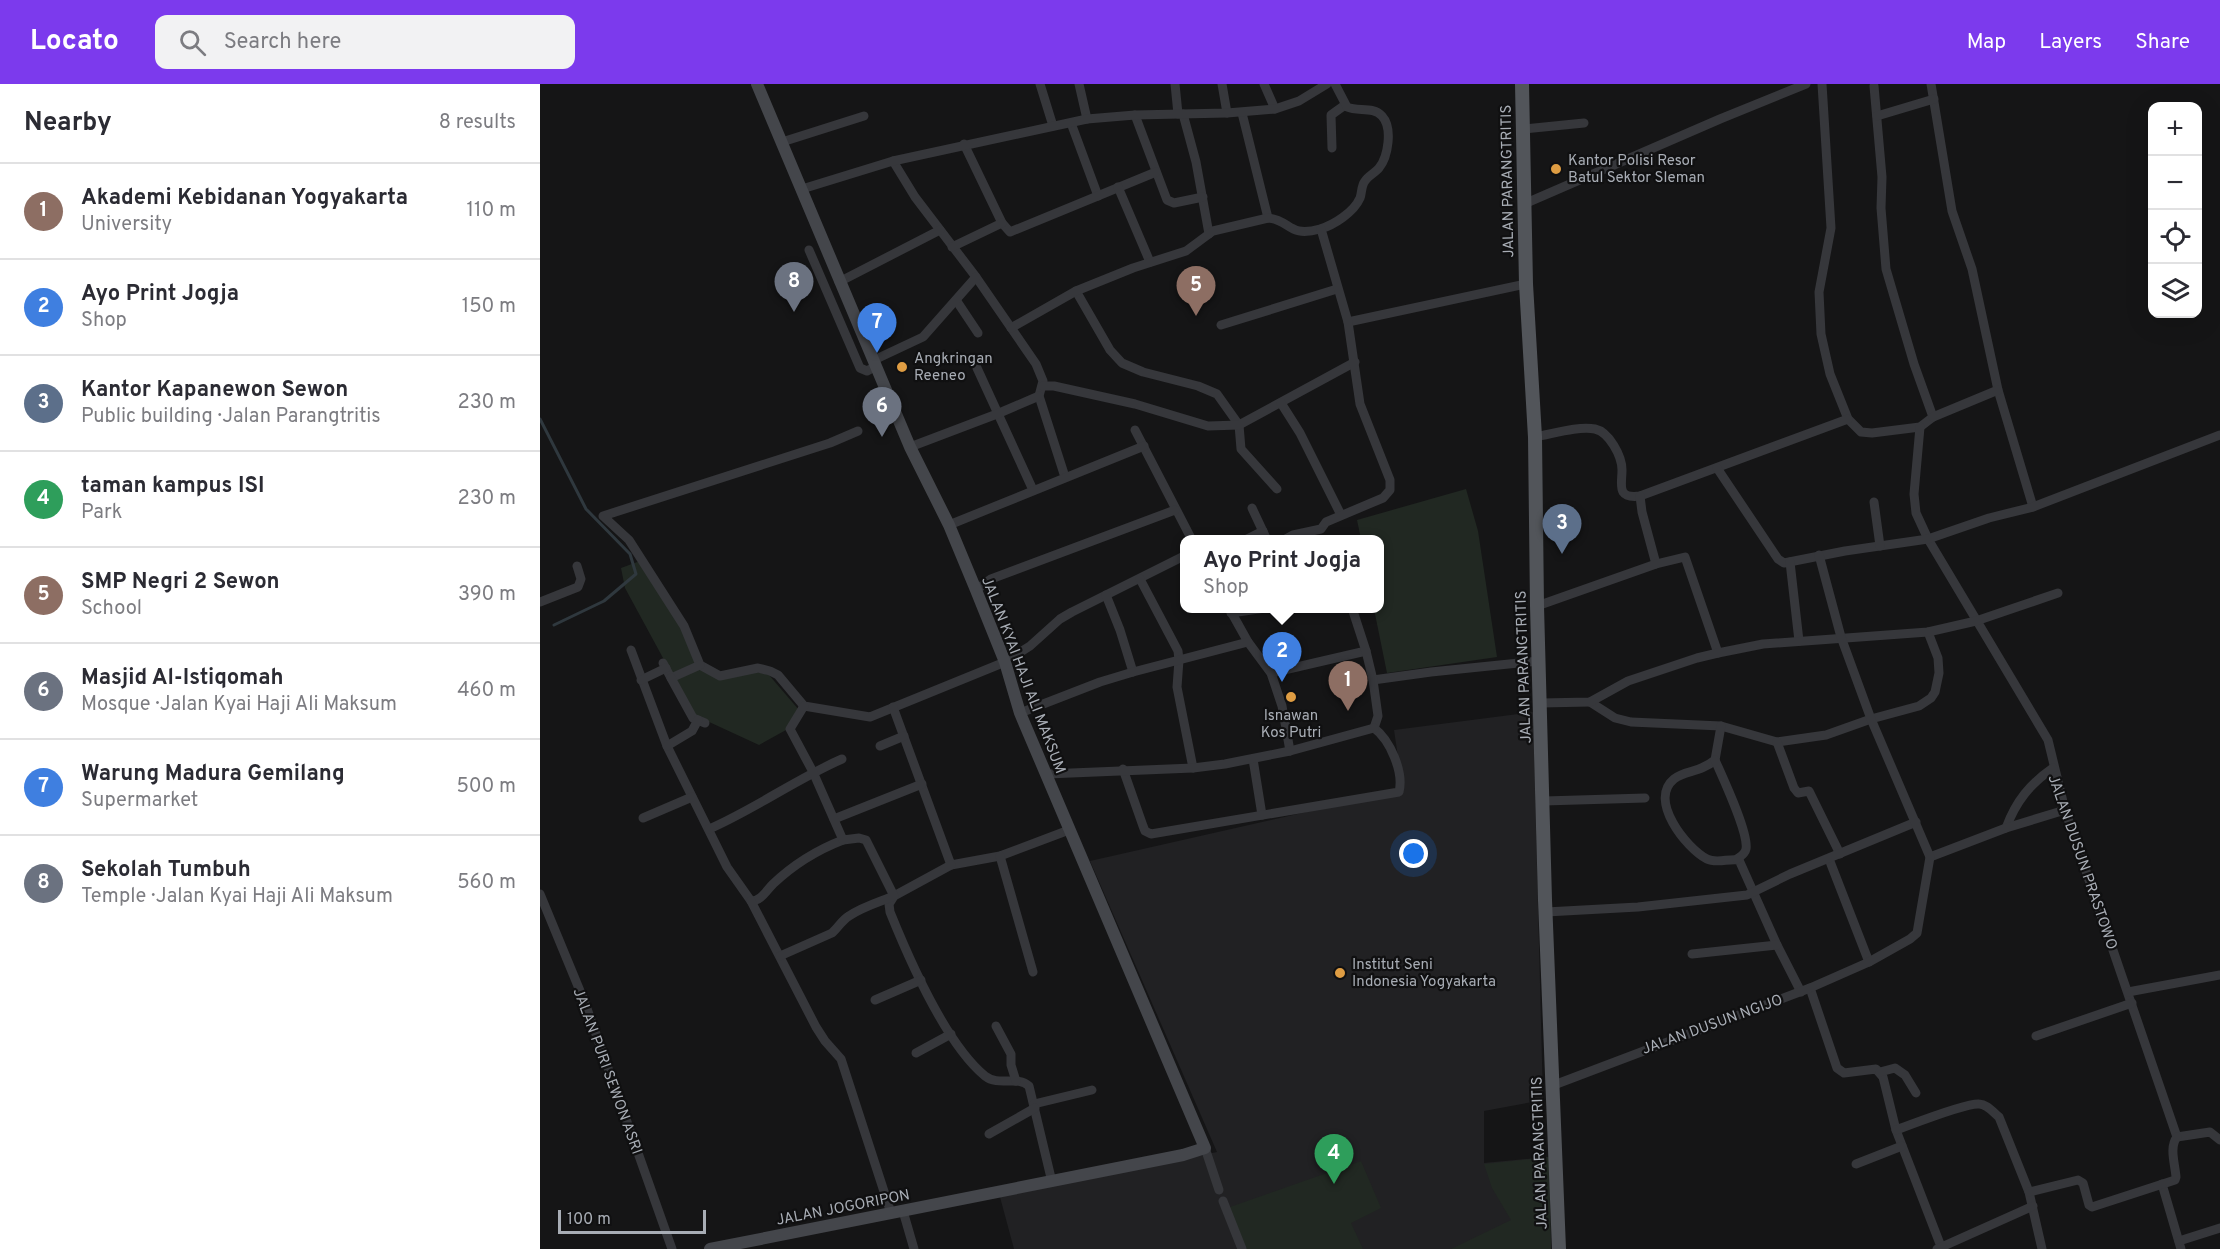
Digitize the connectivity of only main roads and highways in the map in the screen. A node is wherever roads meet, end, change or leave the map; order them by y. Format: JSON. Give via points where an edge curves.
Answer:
{"nodes":[{"id":1,"x":1521,"y":84,"type":"edge"},
{"id":2,"x":1559,"y":1249,"type":"edge"}],
"edges":[{"from":1,"to":2,"type":"main road","name":"JALAN PARANGTRITIS"}]}
